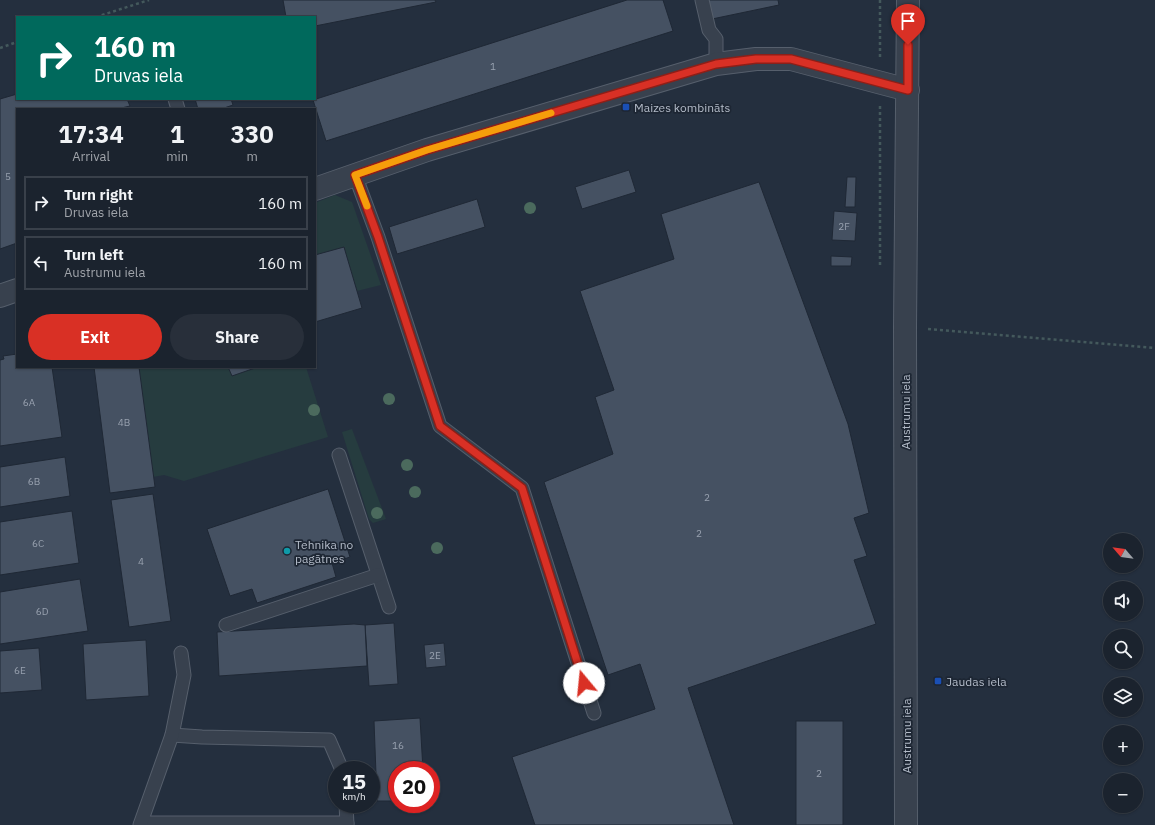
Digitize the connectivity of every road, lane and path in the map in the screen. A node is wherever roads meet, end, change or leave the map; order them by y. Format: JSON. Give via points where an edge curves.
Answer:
{"nodes":[{"id":1,"x":149,"y":0,"type":"edge"},
{"id":2,"x":702,"y":0,"type":"edge"},
{"id":3,"x":908,"y":0,"type":"edge"},
{"id":4,"x":99,"y":16,"type":"edge"},
{"id":5,"x":16,"y":42,"type":"edge"},
{"id":6,"x":0,"y":48,"type":"edge"},
{"id":7,"x":716,"y":64,"type":"junction"},
{"id":8,"x":908,"y":90,"type":"junction"},
{"id":9,"x":355,"y":175,"type":"junction"},
{"id":10,"x":316,"y":189,"type":"edge"},
{"id":11,"x":16,"y":290,"type":"edge"},
{"id":12,"x":0,"y":296,"type":"edge"},
{"id":13,"x":905,"y":327,"type":"junction"},
{"id":14,"x":1155,"y":348,"type":"edge"},
{"id":15,"x":339,"y":455,"type":"dead end"},
{"id":16,"x":378,"y":575,"type":"junction"},
{"id":17,"x":389,"y":607,"type":"dead end"},
{"id":18,"x":226,"y":625,"type":"dead end"},
{"id":19,"x":181,"y":653,"type":"dead end"},
{"id":20,"x":594,"y":713,"type":"dead end"},
{"id":21,"x":172,"y":735,"type":"junction"},
{"id":22,"x":338,"y":761,"type":"edge"},
{"id":23,"x":346,"y":813,"type":"edge"},
{"id":24,"x":140,"y":824,"type":"edge"},
{"id":25,"x":347,"y":824,"type":"edge"},
{"id":26,"x":906,"y":825,"type":"edge"}],
"edges":[{"from":1,"to":4,"type":"path"},
{"from":2,"to":7,"type":"lane","via":[[709,30],[716,39]]},
{"from":3,"to":8,"type":"street","name":"Austrumu iela"},
{"from":5,"to":6,"type":"path"},
{"from":7,"to":8,"type":"street","via":[[756,59],[791,59]]},
{"from":7,"to":9,"type":"street","via":[[427,150]]},
{"from":8,"to":13,"type":"street","name":"Austrumu iela"},
{"from":9,"to":10,"type":"street"},
{"from":9,"to":20,"type":"lane","via":[[440,426],[522,488]]},
{"from":11,"to":12,"type":"street"},
{"from":13,"to":14,"type":"path"},
{"from":13,"to":26,"type":"street","name":"Austrumu iela"},
{"from":15,"to":16,"type":"lane"},
{"from":16,"to":17,"type":"lane"},
{"from":16,"to":18,"type":"lane"},
{"from":19,"to":21,"type":"lane","via":[[184,675]]},
{"from":21,"to":22,"type":"lane","via":[[329,740]]},
{"from":21,"to":24,"type":"lane"},
{"from":23,"to":25,"type":"lane"},
{"from":24,"to":25,"type":"lane"}]}
